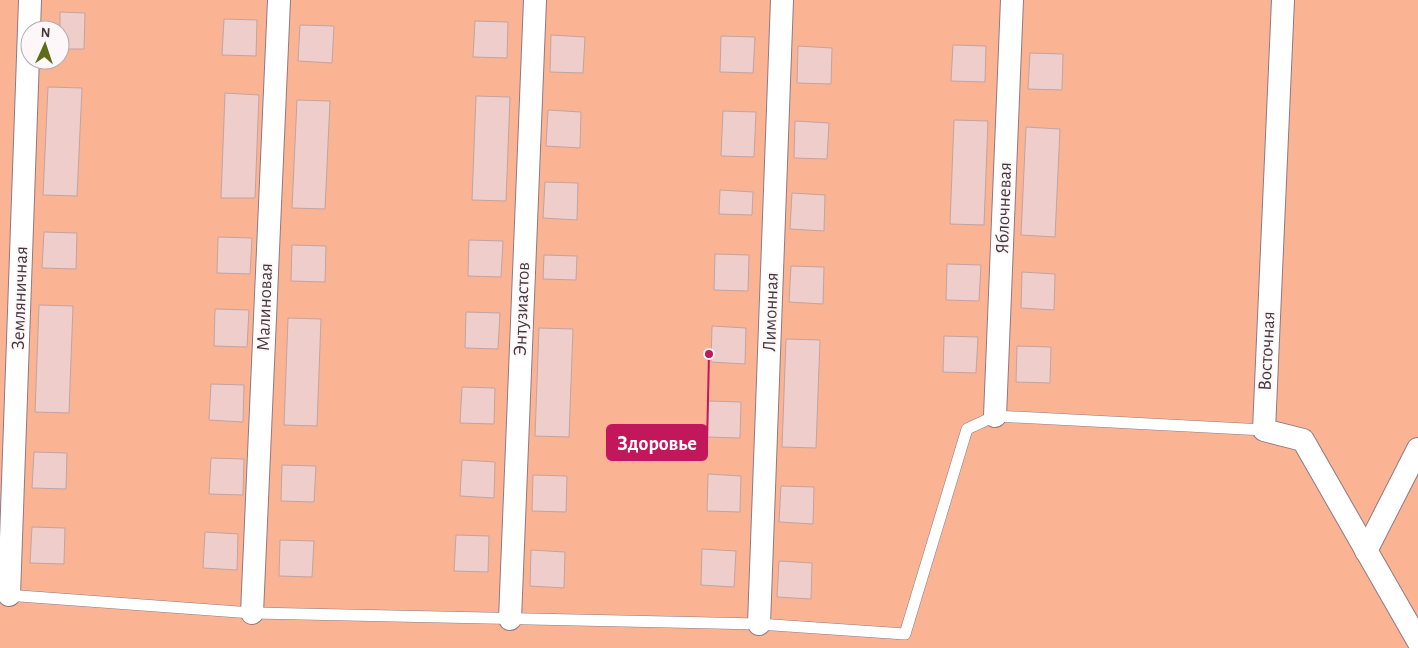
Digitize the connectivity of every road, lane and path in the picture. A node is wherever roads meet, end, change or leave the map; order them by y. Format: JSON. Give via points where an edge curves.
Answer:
{"nodes":[{"id":1,"x":30,"y":0,"type":"edge"},
{"id":2,"x":279,"y":0,"type":"edge"},
{"id":3,"x":535,"y":0,"type":"edge"},
{"id":4,"x":782,"y":0,"type":"edge"},
{"id":5,"x":1012,"y":0,"type":"edge"},
{"id":6,"x":1283,"y":0,"type":"edge"},
{"id":7,"x":996,"y":416,"type":"junction"},
{"id":8,"x":1264,"y":430,"type":"junction"},
{"id":9,"x":1418,"y":449,"type":"edge"},
{"id":10,"x":1366,"y":551,"type":"junction"},
{"id":11,"x":5,"y":595,"type":"edge"},
{"id":12,"x":252,"y":613,"type":"junction"},
{"id":13,"x":510,"y":619,"type":"junction"},
{"id":14,"x":759,"y":624,"type":"junction"},
{"id":15,"x":1418,"y":641,"type":"edge"}],
"edges":[{"from":1,"to":11,"type":"street","name":"Земляничная"},
{"from":2,"to":12,"type":"street","name":"Малиновая"},
{"from":3,"to":13,"type":"street","name":"Энтузиастов"},
{"from":4,"to":14,"type":"street","name":"Лимонная"},
{"from":5,"to":7,"type":"street","name":"Яблочневая"},
{"from":6,"to":8,"type":"street","name":"Восточная"},
{"from":7,"to":8,"type":"lane"},
{"from":7,"to":14,"type":"lane","via":[[967,429],[905,634]]},
{"from":8,"to":10,"type":"street","via":[[1303,440]]},
{"from":9,"to":10,"type":"street"},
{"from":10,"to":15,"type":"street"},
{"from":11,"to":12,"type":"lane"},
{"from":12,"to":13,"type":"lane"},
{"from":13,"to":14,"type":"lane"}]}
